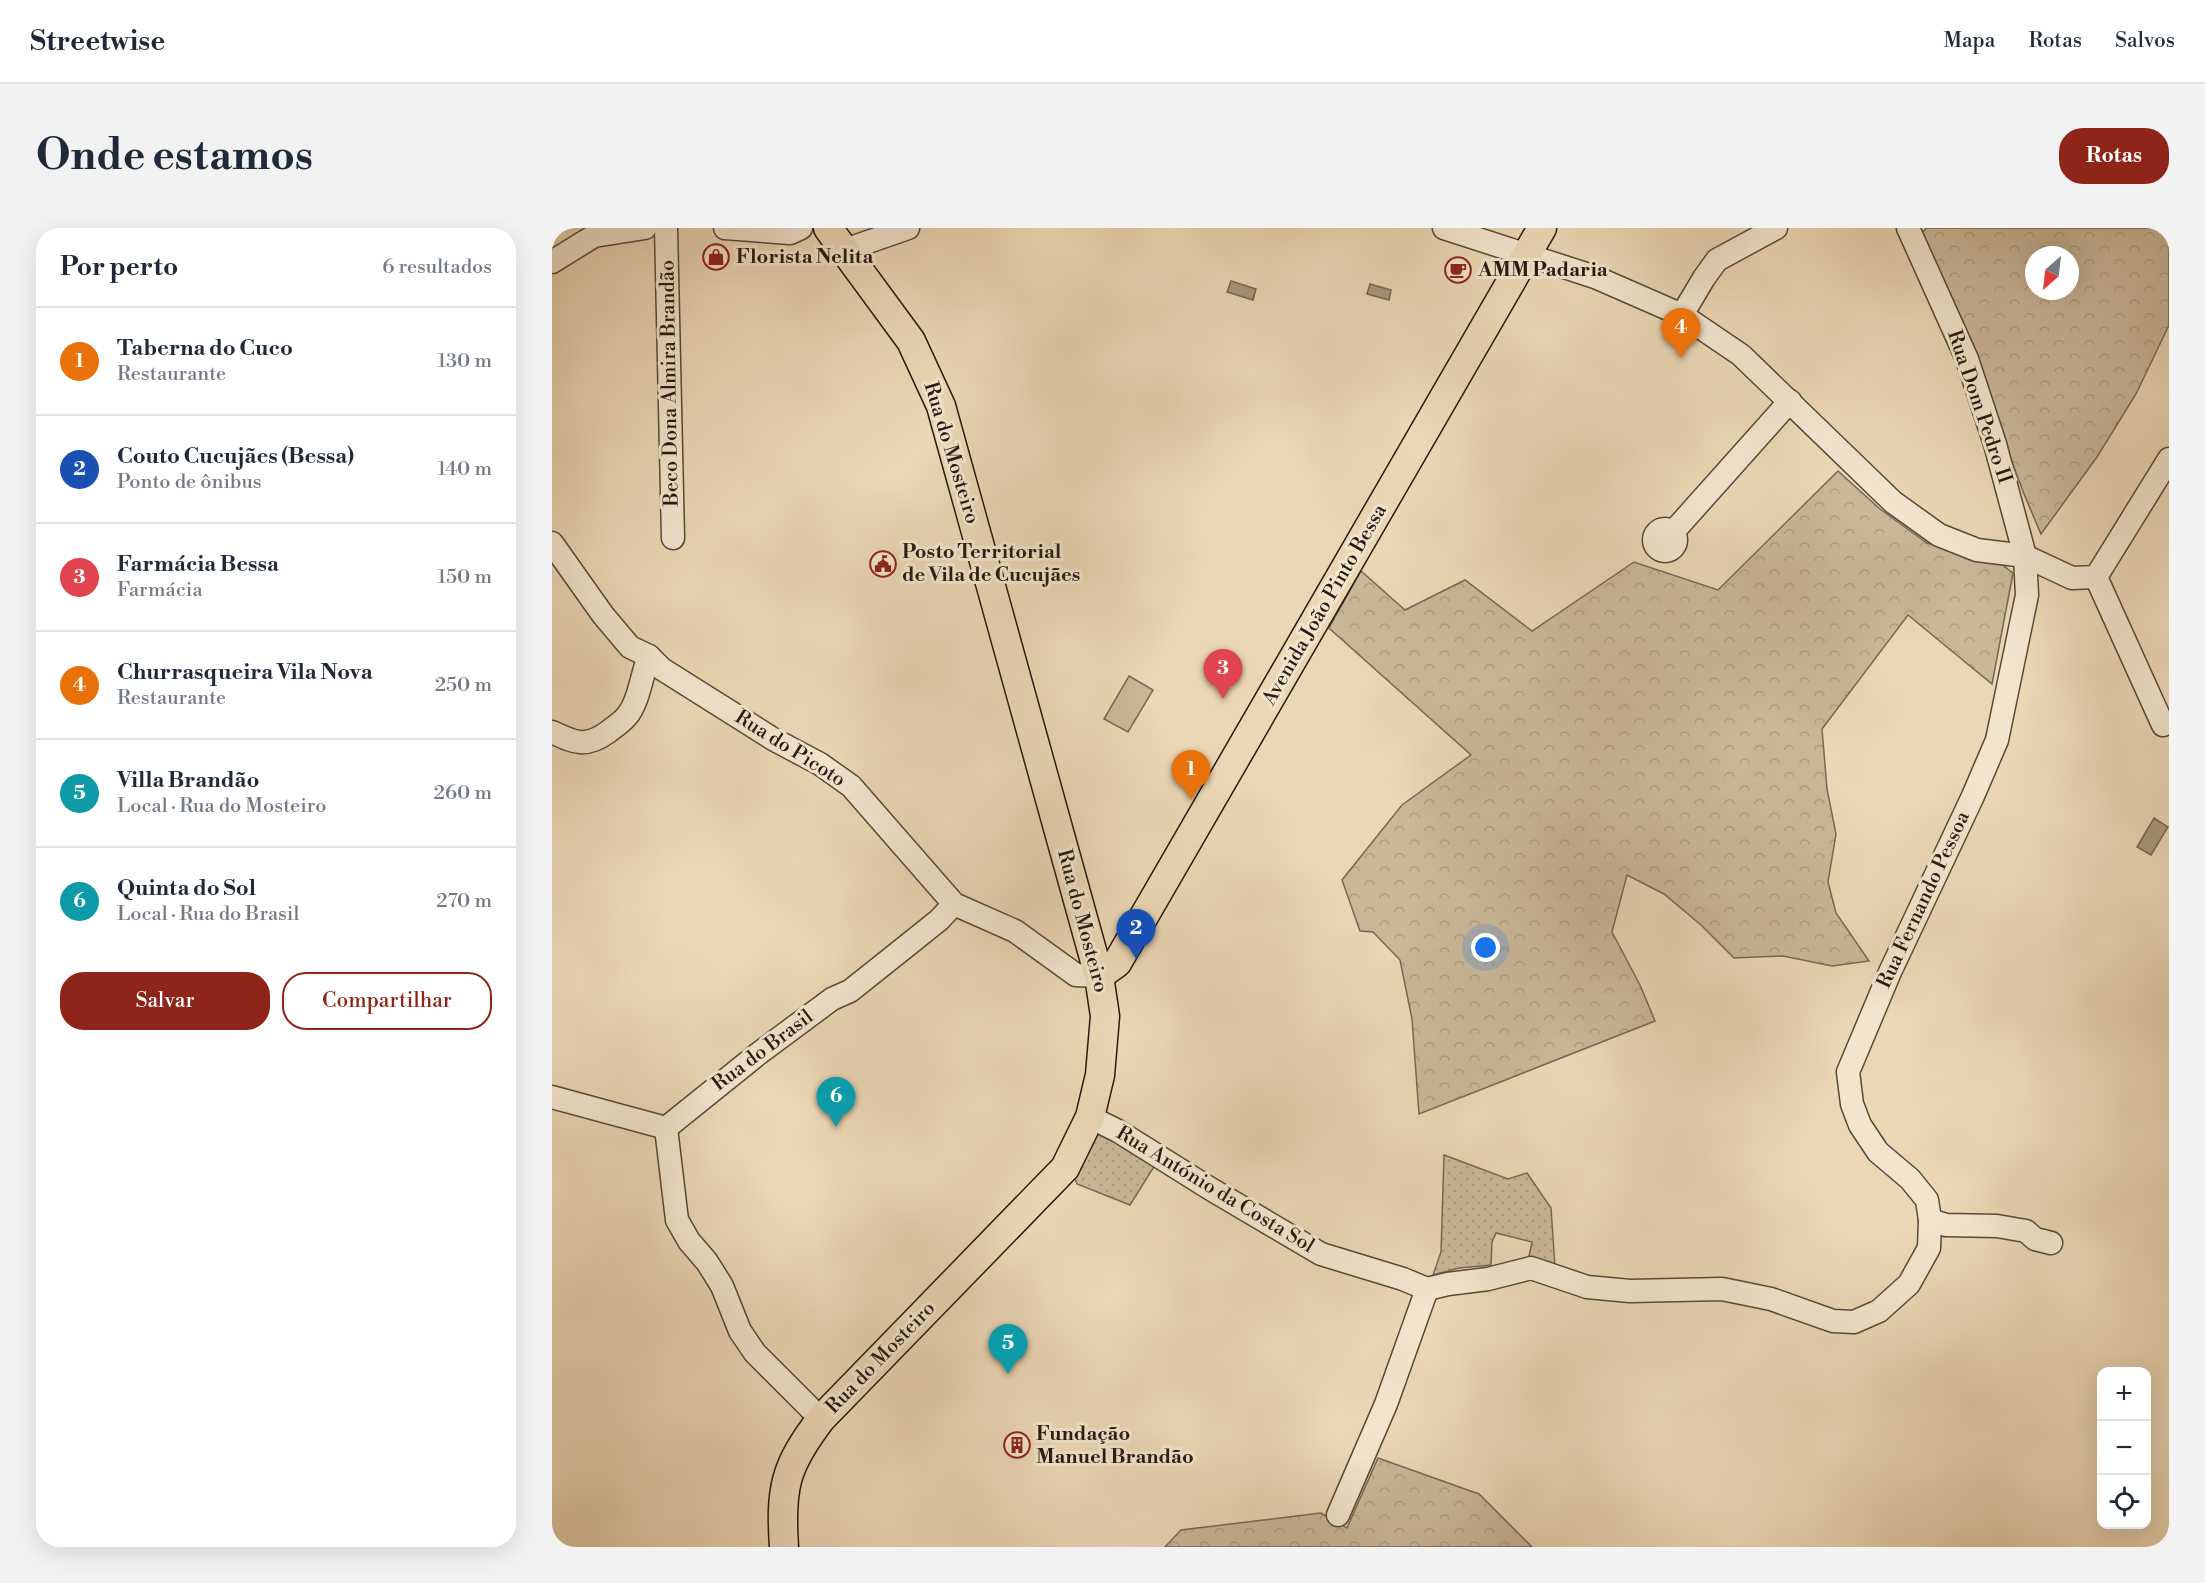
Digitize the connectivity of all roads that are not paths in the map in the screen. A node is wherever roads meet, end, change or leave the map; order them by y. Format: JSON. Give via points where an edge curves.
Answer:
{"nodes":[{"id":1,"x":645,"y":228,"type":"edge"},
{"id":2,"x":666,"y":228,"type":"edge"},
{"id":3,"x":725,"y":228,"type":"edge"},
{"id":4,"x":801,"y":228,"type":"edge"},
{"id":5,"x":828,"y":228,"type":"edge"},
{"id":6,"x":908,"y":228,"type":"edge"},
{"id":7,"x":1444,"y":228,"type":"edge"},
{"id":8,"x":1542,"y":228,"type":"edge"},
{"id":9,"x":1776,"y":228,"type":"edge"},
{"id":10,"x":1908,"y":228,"type":"edge"},
{"id":11,"x":845,"y":250,"type":"junction"},
{"id":12,"x":1527,"y":254,"type":"junction"},
{"id":13,"x":552,"y":262,"type":"edge"},
{"id":14,"x":1682,"y":315,"type":"junction"},
{"id":15,"x":1790,"y":401,"type":"junction"},
{"id":16,"x":2169,"y":459,"type":"edge"},
{"id":17,"x":1674,"y":531,"type":"dead end"},
{"id":18,"x":674,"y":538,"type":"dead end"},
{"id":19,"x":552,"y":543,"type":"edge"},
{"id":20,"x":2025,"y":556,"type":"junction"},
{"id":21,"x":2096,"y":577,"type":"junction"},
{"id":22,"x":649,"y":656,"type":"junction"},
{"id":23,"x":2163,"y":725,"type":"dead end"},
{"id":24,"x":552,"y":732,"type":"edge"},
{"id":25,"x":954,"y":904,"type":"junction"},
{"id":26,"x":1099,"y":976,"type":"junction"},
{"id":27,"x":552,"y":1097,"type":"edge"},
{"id":28,"x":1090,"y":1117,"type":"junction"},
{"id":29,"x":666,"y":1128,"type":"junction"},
{"id":30,"x":1930,"y":1220,"type":"junction"},
{"id":31,"x":2051,"y":1243,"type":"dead end"},
{"id":32,"x":1427,"y":1290,"type":"junction"},
{"id":33,"x":821,"y":1419,"type":"junction"},
{"id":34,"x":1338,"y":1515,"type":"dead end"},
{"id":35,"x":784,"y":1547,"type":"edge"}],
"edges":[{"from":1,"to":13,"type":"street","via":[[594,236]]},
{"from":2,"to":18,"type":"street","name":"Beco Dona Almira Brandão"},
{"from":3,"to":4,"type":"street","via":[[790,233]]},
{"from":5,"to":11,"type":"main road","name":"Rua do Mosteiro"},
{"from":6,"to":11,"type":"street"},
{"from":7,"to":12,"type":"street"},
{"from":8,"to":12,"type":"main road","name":"Avenida João Pinto Bessa"},
{"from":9,"to":14,"type":"street","via":[[1717,260]]},
{"from":10,"to":20,"type":"street","name":"Rua Dom Pedro II","via":[[1967,359]]},
{"from":11,"to":26,"type":"main road","name":"Rua do Mosteiro","via":[[911,341],[941,406]]},
{"from":12,"to":14,"type":"street","via":[[1595,277]]},
{"from":12,"to":26,"type":"main road","name":"Avenida João Pinto Bessa","via":[[1117,963]]},
{"from":14,"to":15,"type":"street","via":[[1741,355]]},
{"from":15,"to":17,"type":"street"},
{"from":15,"to":20,"type":"street","via":[[1893,502],[1939,535],[1977,549]]},
{"from":16,"to":21,"type":"street"},
{"from":19,"to":22,"type":"street","name":"Rua do Picoto","via":[[626,642]]},
{"from":20,"to":21,"type":"street","via":[[2072,578]]},
{"from":20,"to":30,"type":"street","name":"Rua Fernando Pessoa","via":[[2027,595],[1997,740],[1848,1072],[1852,1104],[1860,1125],[1878,1152],[1910,1179],[1927,1200]]},
{"from":21,"to":23,"type":"street"},
{"from":22,"to":24,"type":"street","via":[[628,716],[589,743]]},
{"from":22,"to":25,"type":"street","name":"Rua do Picoto","via":[[662,669],[850,786]]},
{"from":25,"to":26,"type":"street","name":"Rua do Picoto","via":[[1015,931],[1076,975]]},
{"from":25,"to":29,"type":"street","name":"Rua do Brasil","via":[[850,991],[832,999]]},
{"from":26,"to":28,"type":"main road","name":"Rua do Mosteiro","via":[[1105,1016],[1100,1075]]},
{"from":27,"to":29,"type":"street"},
{"from":28,"to":32,"type":"street","name":"Rua António da Costa Sol","via":[[1321,1254]]},
{"from":28,"to":33,"type":"main road","name":"Rua do Mosteiro","via":[[1065,1168]]},
{"from":29,"to":33,"type":"street","via":[[677,1220],[722,1286],[740,1331],[755,1353]]},
{"from":30,"to":31,"type":"street","via":[[1946,1225],[2026,1231],[2035,1239]]},
{"from":30,"to":32,"type":"street","via":[[1929,1248],[1909,1284],[1880,1311],[1854,1322],[1833,1321],[1771,1299],[1722,1289],[1630,1291],[1587,1287],[1531,1268]]},
{"from":32,"to":34,"type":"street","via":[[1386,1404]]},
{"from":33,"to":35,"type":"main road","name":"Rua do Mosteiro","via":[[801,1445],[786,1478]]}]}
